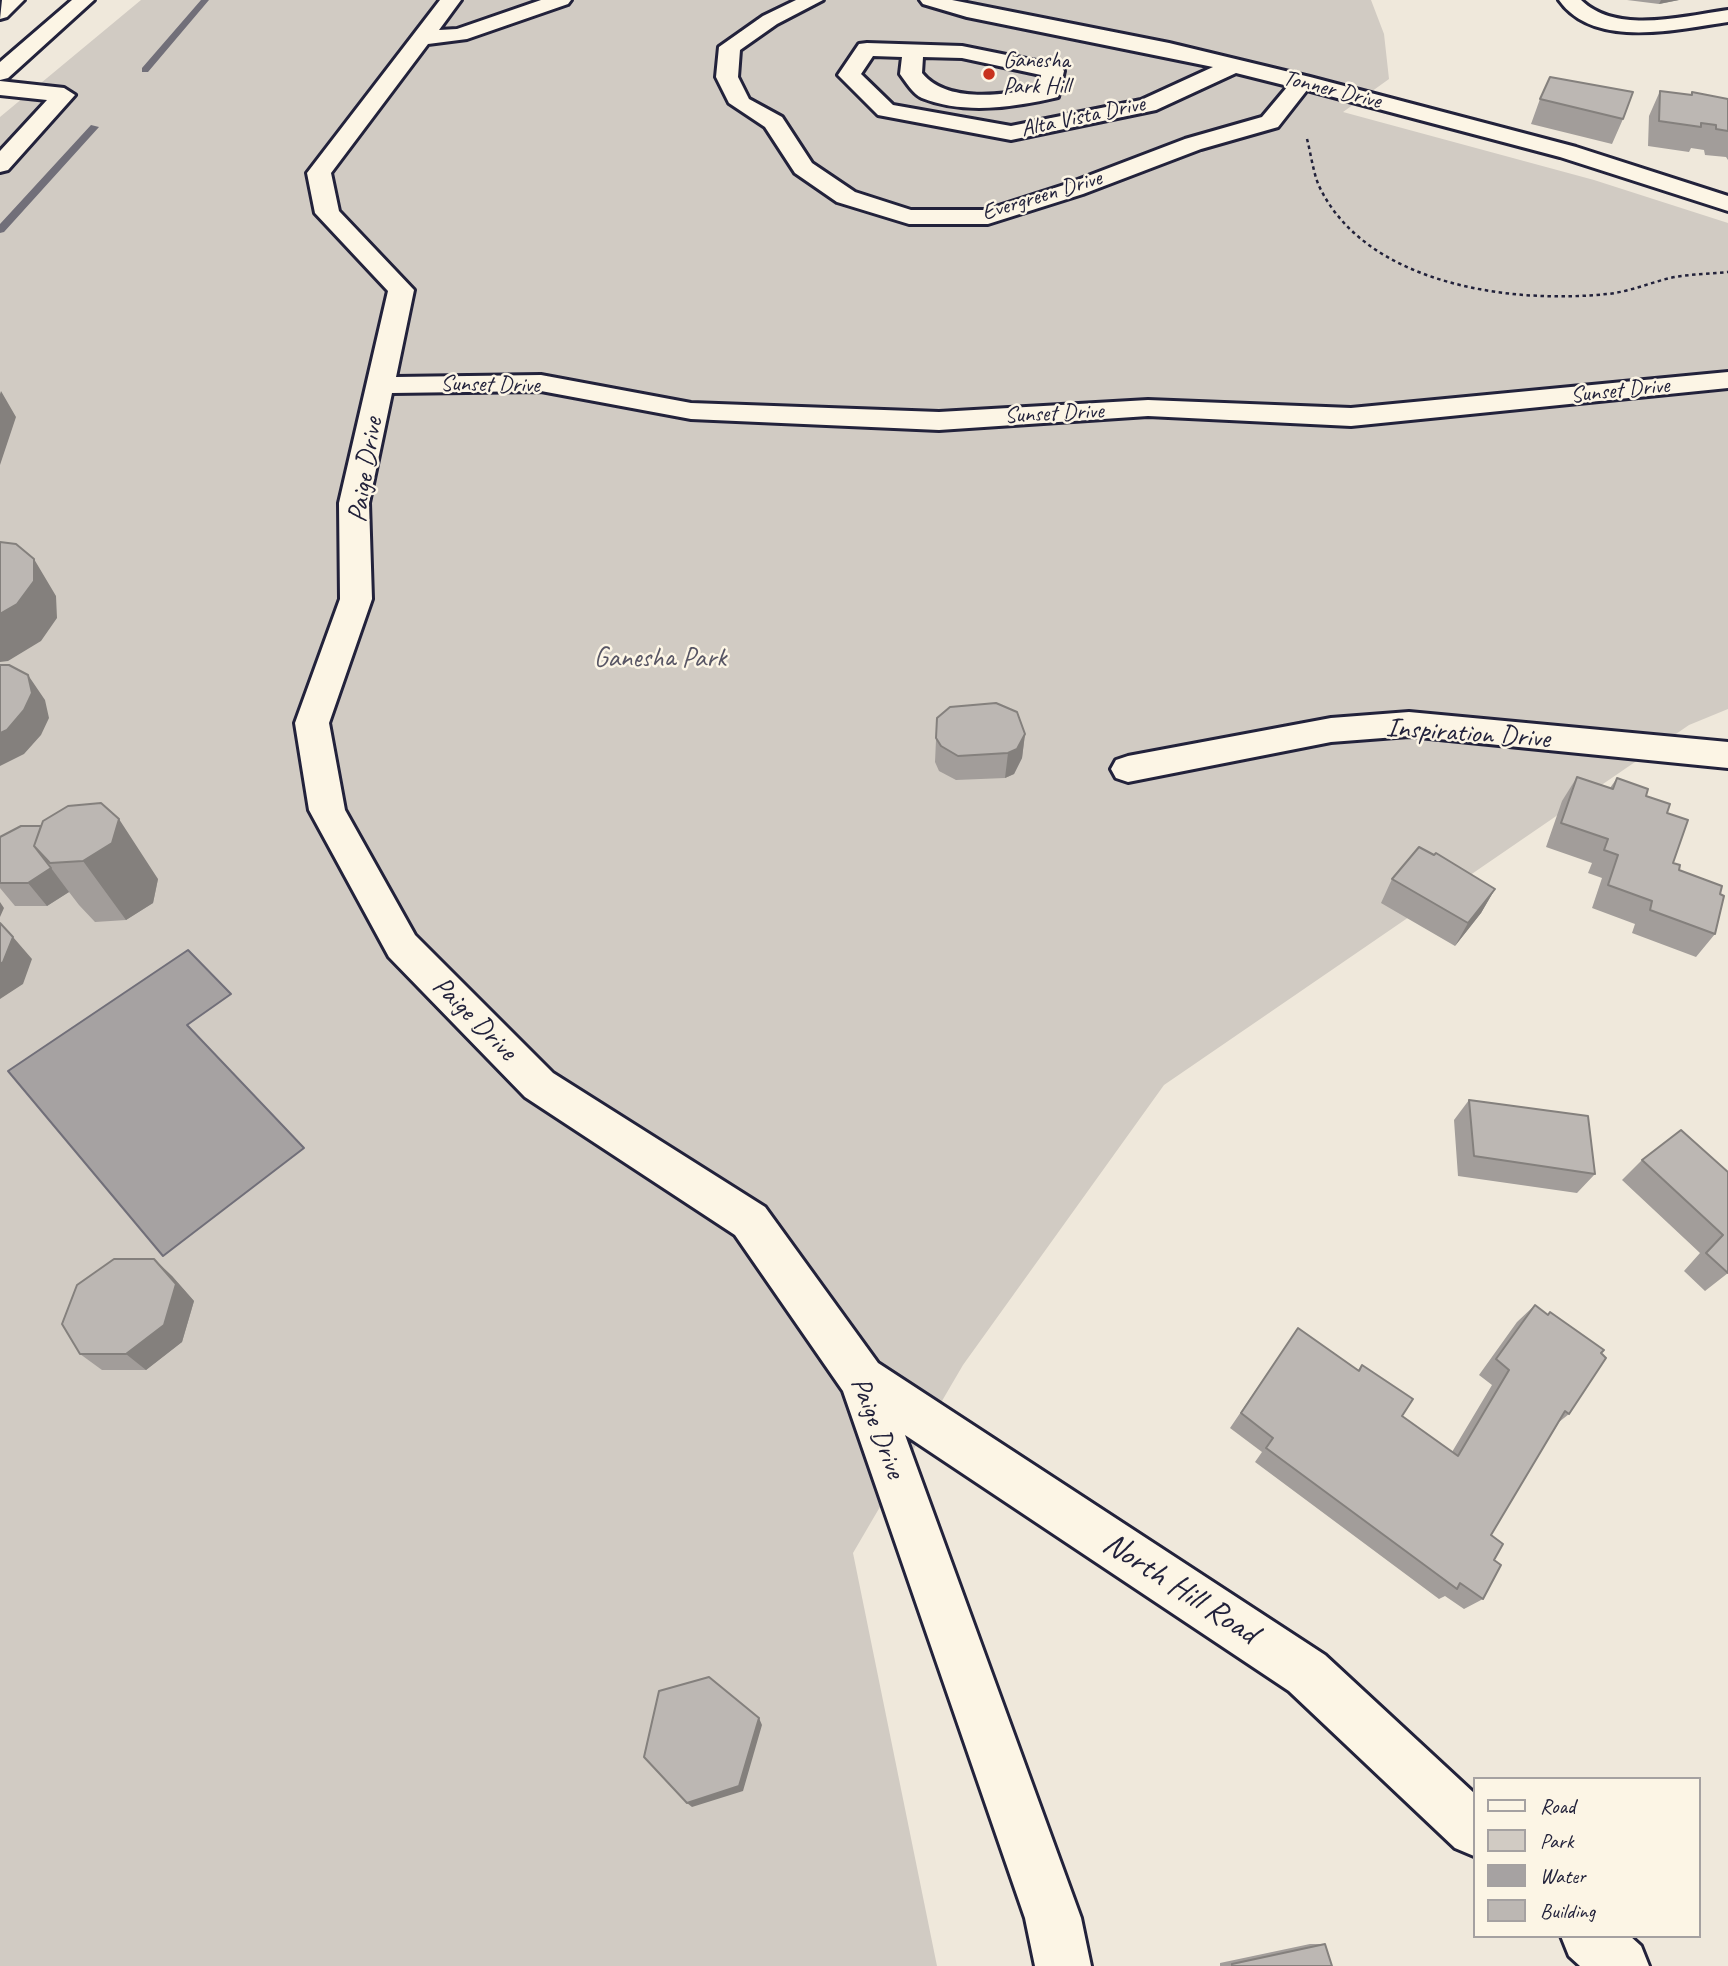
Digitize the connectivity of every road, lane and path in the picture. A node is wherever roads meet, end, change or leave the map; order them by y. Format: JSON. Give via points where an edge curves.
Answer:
{"nodes":[{"id":1,"x":14,"y":0,"type":"edge"},
{"id":2,"x":84,"y":0,"type":"edge"},
{"id":3,"x":451,"y":0,"type":"edge"},
{"id":4,"x":561,"y":0,"type":"edge"},
{"id":5,"x":813,"y":0,"type":"edge"},
{"id":6,"x":930,"y":0,"type":"edge"},
{"id":7,"x":1569,"y":0,"type":"edge"},
{"id":8,"x":0,"y":13,"type":"edge"},
{"id":9,"x":1728,"y":16,"type":"edge"},
{"id":10,"x":422,"y":38,"type":"junction"},
{"id":11,"x":913,"y":53,"type":"junction"},
{"id":12,"x":1235,"y":65,"type":"junction"},
{"id":13,"x":0,"y":73,"type":"edge"},
{"id":14,"x":1302,"y":82,"type":"junction"},
{"id":15,"x":0,"y":88,"type":"edge"},
{"id":16,"x":0,"y":165,"type":"edge"},
{"id":17,"x":1728,"y":204,"type":"edge"},
{"id":18,"x":1728,"y":272,"type":"edge"},
{"id":19,"x":1728,"y":380,"type":"edge"},
{"id":20,"x":381,"y":385,"type":"junction"},
{"id":21,"x":1728,"y":755,"type":"edge"},
{"id":22,"x":1128,"y":769,"type":"dead end"},
{"id":23,"x":862,"y":1380,"type":"junction"},
{"id":24,"x":1472,"y":1827,"type":"edge"},
{"id":25,"x":1591,"y":1938,"type":"edge"},
{"id":26,"x":1063,"y":1966,"type":"edge"},
{"id":27,"x":1621,"y":1966,"type":"edge"}],
"edges":[{"from":1,"to":8,"type":"street"},
{"from":2,"to":13,"type":"street"},
{"from":3,"to":10,"type":"street","name":"Paige Drive"},
{"from":4,"to":10,"type":"street","via":[[460,34]]},
{"from":5,"to":14,"type":"street","name":"Evergreen Drive","via":[[770,20],[730,47],[727,77],[740,103],[774,122],[803,168],[846,197],[909,217],[988,217],[1075,190],[1193,144],[1270,122]]},
{"from":6,"to":12,"type":"street","name":"Tonner Drive"},
{"from":7,"to":9,"type":"street","via":[[1592,20],[1637,26]]},
{"from":10,"to":20,"type":"street","name":"Paige Drive","via":[[319,173],[327,213],[401,290]]},
{"from":11,"to":11,"type":"street","name":"Alta Vista Drive","via":[[962,52],[1053,71],[1050,92],[1021,100],[990,101],[928,92],[911,74]]},
{"from":11,"to":12,"type":"street","name":"Alta Vista Drive","via":[[867,49],[849,75],[886,110],[1011,133],[1148,105]]},
{"from":12,"to":14,"type":"street","name":"Tonner Drive"},
{"from":14,"to":17,"type":"street","name":"Tonner Drive","via":[[1568,152]]},
{"from":14,"to":18,"type":"path","via":[[1308,151],[1325,201],[1370,248],[1459,287],[1538,298],[1610,294],[1672,278]]},
{"from":15,"to":16,"type":"street","via":[[64,95]]},
{"from":19,"to":20,"type":"street","name":"Sunset Drive","via":[[1351,417],[1148,408],[939,421],[691,411],[541,383]]},
{"from":20,"to":23,"type":"street","name":"Paige Drive","via":[[355,503],[356,599],[312,723],[327,810],[402,946],[539,1085],[750,1221]]},
{"from":21,"to":22,"type":"street","name":"Inspiration Drive","via":[[1409,724],[1331,730]]},
{"from":23,"to":24,"type":"street","name":"North Hill Road","via":[[1307,1673]]},
{"from":23,"to":26,"type":"street","name":"Paige Drive","via":[[1054,1918]]},
{"from":25,"to":27,"type":"street"}]}
